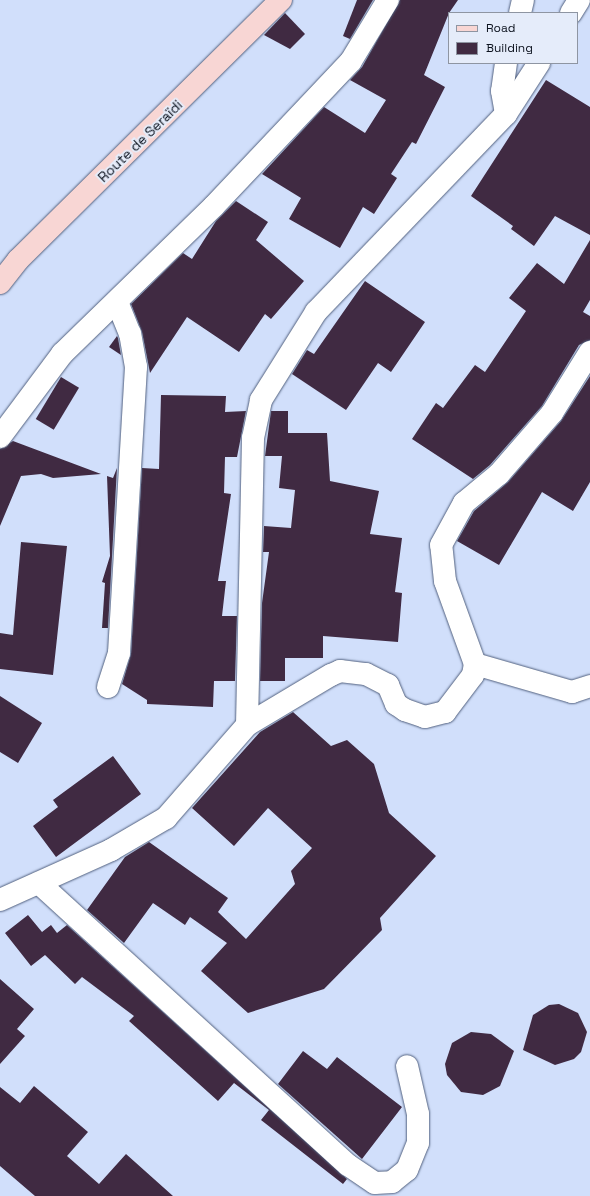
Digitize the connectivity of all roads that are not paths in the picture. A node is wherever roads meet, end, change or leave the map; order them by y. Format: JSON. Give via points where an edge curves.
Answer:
{"nodes":[{"id":1,"x":281,"y":0,"type":"edge"},
{"id":2,"x":388,"y":0,"type":"edge"},
{"id":3,"x":523,"y":0,"type":"edge"},
{"id":4,"x":579,"y":0,"type":"edge"},
{"id":5,"x":520,"y":12,"type":"edge"},
{"id":6,"x":572,"y":12,"type":"edge"},
{"id":7,"x":506,"y":64,"type":"edge"},
{"id":8,"x":537,"y":64,"type":"edge"},
{"id":9,"x":506,"y":114,"type":"junction"},
{"id":10,"x":0,"y":283,"type":"edge"},
{"id":11,"x":117,"y":302,"type":"junction"},
{"id":12,"x":590,"y":352,"type":"edge"},
{"id":13,"x":0,"y":437,"type":"edge"},
{"id":14,"x":475,"y":664,"type":"junction"},
{"id":15,"x":590,"y":686,"type":"edge"},
{"id":16,"x":108,"y":687,"type":"dead end"},
{"id":17,"x":247,"y":725,"type":"junction"},
{"id":18,"x":39,"y":883,"type":"junction"},
{"id":19,"x":0,"y":900,"type":"edge"},
{"id":20,"x":407,"y":1066,"type":"dead end"}],
"edges":[{"from":1,"to":10,"type":"street","name":"Route de Seraïdi","via":[[18,260]]},
{"from":2,"to":11,"type":"street","via":[[351,61],[214,206]]},
{"from":3,"to":5,"type":"street"},
{"from":4,"to":6,"type":"street"},
{"from":7,"to":9,"type":"street","via":[[502,91]]},
{"from":8,"to":9,"type":"street"},
{"from":9,"to":17,"type":"street","via":[[316,312],[261,400],[253,438]]},
{"from":11,"to":13,"type":"street","via":[[62,354]]},
{"from":11,"to":16,"type":"street","via":[[130,334],[136,367],[119,653]]},
{"from":12,"to":14,"type":"street","via":[[552,413],[499,474],[464,503],[441,545],[445,581]]},
{"from":14,"to":15,"type":"street","via":[[572,692]]},
{"from":14,"to":17,"type":"street","via":[[462,690],[445,712],[435,717],[425,718],[399,707],[388,685],[377,678],[340,671]]},
{"from":17,"to":18,"type":"street","via":[[166,818],[111,850]]},
{"from":18,"to":19,"type":"street"},
{"from":18,"to":20,"type":"street","via":[[348,1165],[375,1183],[392,1182],[407,1170],[418,1144],[418,1114]]}]}
